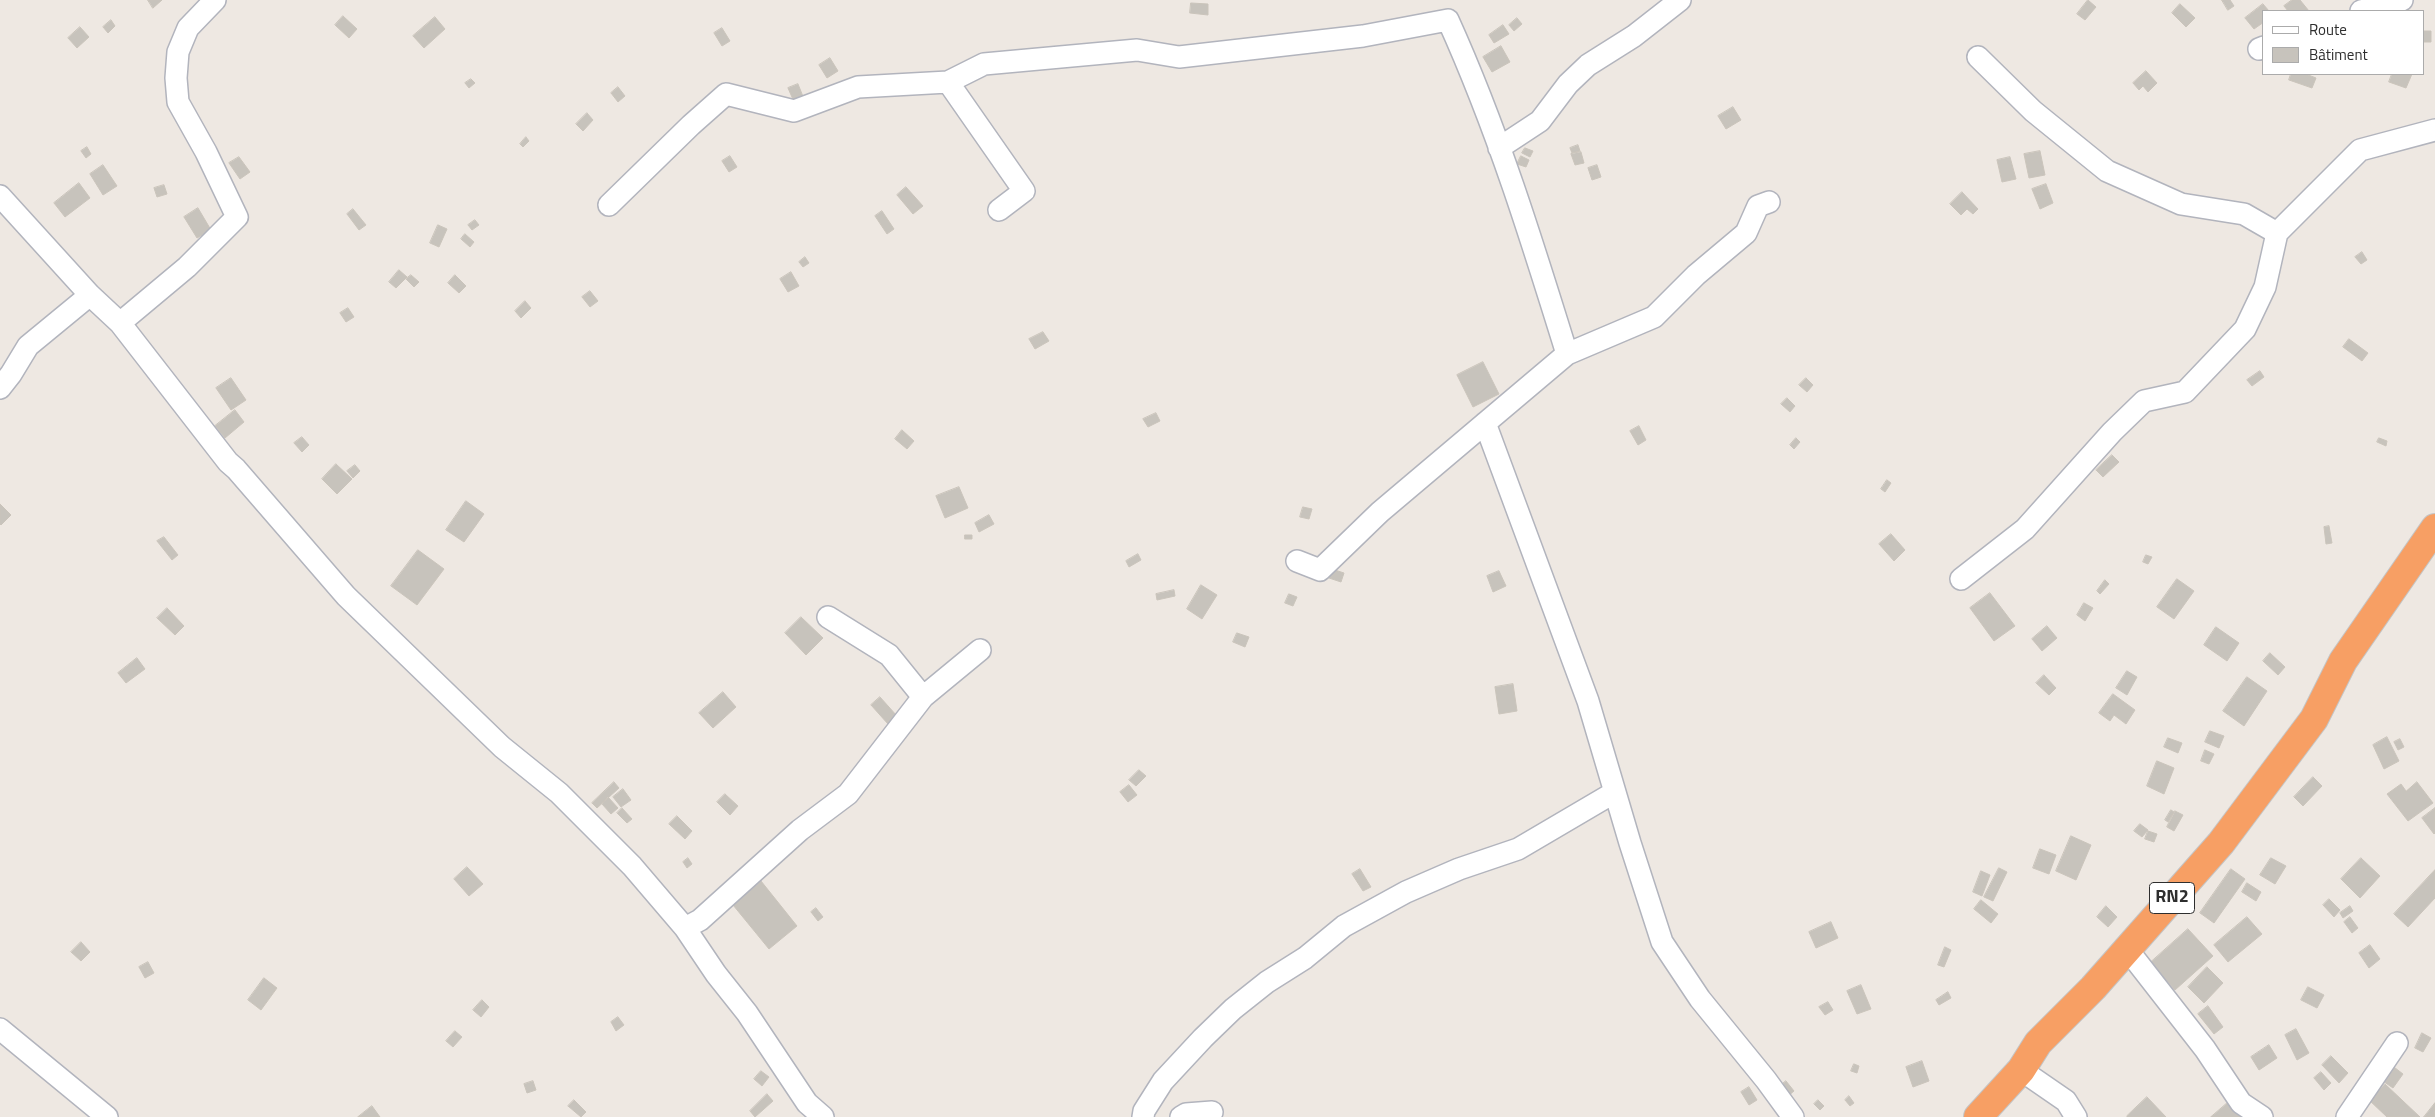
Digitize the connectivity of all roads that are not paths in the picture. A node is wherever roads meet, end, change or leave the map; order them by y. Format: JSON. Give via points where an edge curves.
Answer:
{"nodes":[{"id":1,"x":215,"y":0,"type":"edge"},
{"id":2,"x":1680,"y":0,"type":"edge"},
{"id":3,"x":2402,"y":0,"type":"edge"},
{"id":4,"x":2365,"y":10,"type":"edge"},
{"id":5,"x":1978,"y":57,"type":"dead end"},
{"id":6,"x":948,"y":82,"type":"junction"},
{"id":7,"x":2435,"y":130,"type":"edge"},
{"id":8,"x":1499,"y":148,"type":"junction"},
{"id":9,"x":0,"y":196,"type":"edge"},
{"id":10,"x":1769,"y":202,"type":"dead end"},
{"id":11,"x":610,"y":205,"type":"dead end"},
{"id":12,"x":1000,"y":210,"type":"dead end"},
{"id":13,"x":2277,"y":233,"type":"junction"},
{"id":14,"x":90,"y":296,"type":"junction"},
{"id":15,"x":120,"y":323,"type":"junction"},
{"id":16,"x":1567,"y":354,"type":"junction"},
{"id":17,"x":0,"y":388,"type":"edge"},
{"id":18,"x":1485,"y":423,"type":"junction"},
{"id":19,"x":2435,"y":528,"type":"edge"},
{"id":20,"x":1297,"y":561,"type":"dead end"},
{"id":21,"x":1961,"y":579,"type":"dead end"},
{"id":22,"x":828,"y":617,"type":"dead end"},
{"id":23,"x":980,"y":650,"type":"dead end"},
{"id":24,"x":923,"y":697,"type":"junction"},
{"id":25,"x":1614,"y":792,"type":"junction"},
{"id":26,"x":685,"y":928,"type":"junction"},
{"id":27,"x":2127,"y":949,"type":"junction"},
{"id":28,"x":0,"y":1029,"type":"edge"},
{"id":29,"x":2397,"y":1043,"type":"dead end"},
{"id":30,"x":2021,"y":1070,"type":"junction"},
{"id":31,"x":804,"y":1110,"type":"edge"},
{"id":32,"x":1212,"y":1112,"type":"dead end"},
{"id":33,"x":107,"y":1117,"type":"edge"},
{"id":34,"x":823,"y":1117,"type":"edge"},
{"id":35,"x":1143,"y":1117,"type":"edge"},
{"id":36,"x":1181,"y":1117,"type":"edge"},
{"id":37,"x":1793,"y":1117,"type":"edge"},
{"id":38,"x":1978,"y":1117,"type":"edge"},
{"id":39,"x":2076,"y":1117,"type":"edge"},
{"id":40,"x":2262,"y":1117,"type":"edge"},
{"id":41,"x":2346,"y":1117,"type":"edge"}],
"edges":[{"from":1,"to":15,"type":"street","via":[[188,28],[178,52],[178,102],[237,217],[187,267]]},
{"from":2,"to":8,"type":"street","via":[[1634,36],[1588,65],[1568,84],[1540,121]]},
{"from":3,"to":4,"type":"street"},
{"from":5,"to":13,"type":"street","via":[[2033,111],[2107,171],[2181,204],[2244,214]]},
{"from":6,"to":8,"type":"street","via":[[984,64],[1137,50],[1179,57],[1363,36],[1448,20]]},
{"from":6,"to":11,"type":"street","via":[[858,86],[794,112],[726,94]]},
{"from":6,"to":12,"type":"street","via":[[1024,191]]},
{"from":7,"to":13,"type":"street","via":[[2360,150]]},
{"from":8,"to":16,"type":"street","via":[[1518,196]]},
{"from":9,"to":14,"type":"street"},
{"from":10,"to":16,"type":"street","via":[[1758,206],[1746,233],[1696,275],[1654,317]]},
{"from":13,"to":21,"type":"street","via":[[2265,287],[2244,328],[2185,392],[2144,401],[2099,445],[2024,529]]},
{"from":14,"to":15,"type":"street"},
{"from":14,"to":17,"type":"street","via":[[28,346]]},
{"from":15,"to":26,"type":"street","via":[[228,462],[346,596],[502,747],[584,817],[632,866]]},
{"from":16,"to":18,"type":"street"},
{"from":18,"to":20,"type":"street","via":[[1380,512],[1320,570]]},
{"from":18,"to":25,"type":"street","via":[[1588,702]]},
{"from":19,"to":27,"type":"highway","number":"RN2","via":[[2343,661],[2314,719],[2221,843]]},
{"from":22,"to":24,"type":"street","via":[[889,655]]},
{"from":23,"to":24,"type":"street"},
{"from":24,"to":26,"type":"street","via":[[848,794],[794,836],[700,920]]},
{"from":25,"to":35,"type":"street","via":[[1518,849],[1406,892],[1344,926],[1227,1015],[1164,1081]]},
{"from":25,"to":37,"type":"street","via":[[1662,942],[1700,999]]},
{"from":26,"to":31,"type":"street","via":[[747,1013]]},
{"from":27,"to":30,"type":"highway","number":"RN2","via":[[2038,1043]]},
{"from":27,"to":40,"type":"street","via":[[2205,1049],[2241,1103]]},
{"from":28,"to":33,"type":"street"},
{"from":29,"to":41,"type":"street"},
{"from":30,"to":38,"type":"highway","number":"RN2"},
{"from":30,"to":39,"type":"street","via":[[2066,1101]]},
{"from":31,"to":34,"type":"street"},
{"from":32,"to":36,"type":"street"}]}
